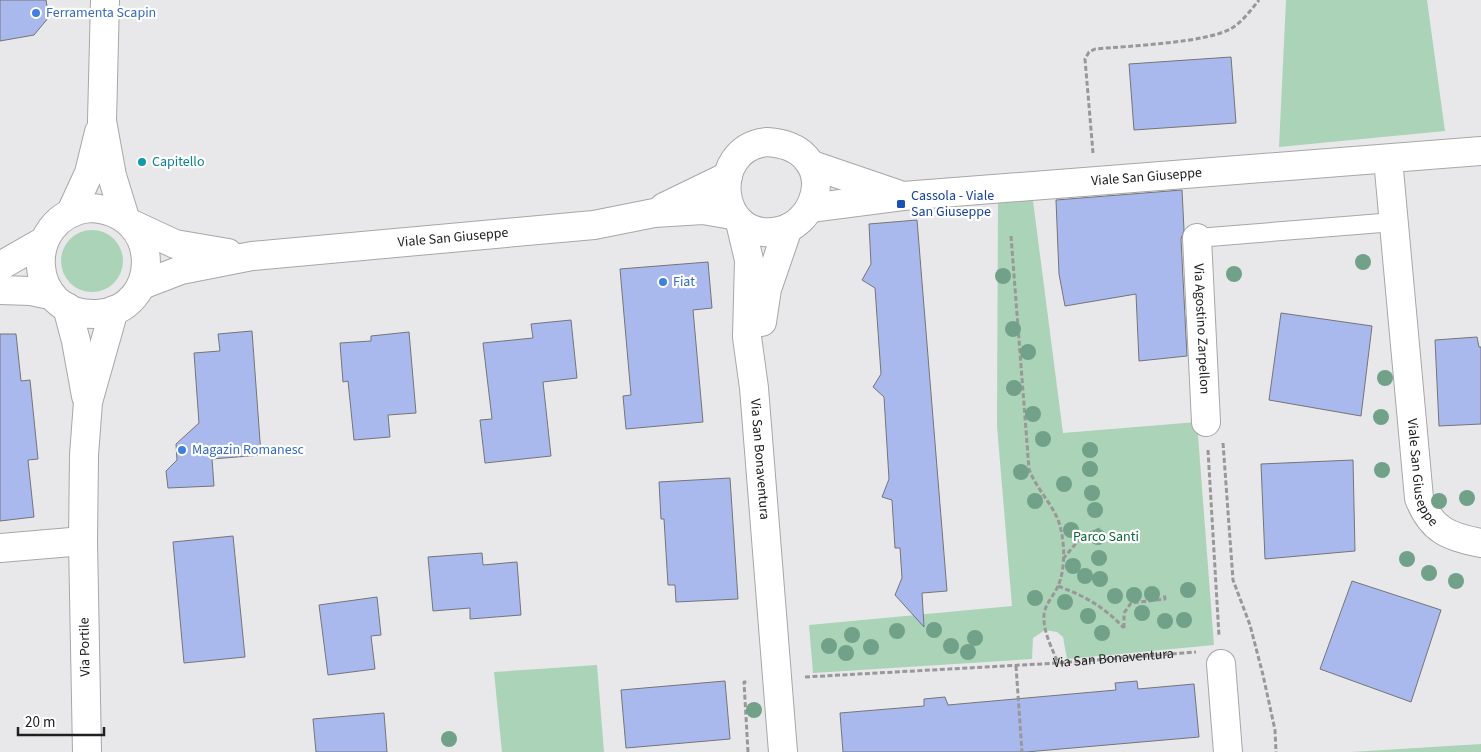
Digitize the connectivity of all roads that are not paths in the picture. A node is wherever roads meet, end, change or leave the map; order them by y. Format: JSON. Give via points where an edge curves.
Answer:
{"nodes":[{"id":1,"x":105,"y":0,"type":"edge"},
{"id":2,"x":102,"y":121,"type":"junction"},
{"id":3,"x":1481,"y":151,"type":"edge"},
{"id":4,"x":1388,"y":158,"type":"junction"},
{"id":5,"x":812,"y":165,"type":"junction"},
{"id":6,"x":728,"y":176,"type":"junction"},
{"id":7,"x":903,"y":196,"type":"junction"},
{"id":8,"x":810,"y":208,"type":"junction"},
{"id":9,"x":71,"y":212,"type":"junction"},
{"id":10,"x":654,"y":213,"type":"junction"},
{"id":11,"x":736,"y":218,"type":"junction"},
{"id":12,"x":130,"y":222,"type":"junction"},
{"id":13,"x":1394,"y":222,"type":"junction"},
{"id":14,"x":788,"y":228,"type":"junction"},
{"id":15,"x":1197,"y":238,"type":"joint"},
{"id":16,"x":44,"y":242,"type":"junction"},
{"id":17,"x":252,"y":256,"type":"junction"},
{"id":18,"x":0,"y":266,"type":"edge"},
{"id":19,"x":142,"y":285,"type":"junction"},
{"id":20,"x":0,"y":290,"type":"edge"},
{"id":21,"x":58,"y":301,"type":"junction"},
{"id":22,"x":114,"y":310,"type":"junction"},
{"id":23,"x":754,"y":388,"type":"junction"},
{"id":24,"x":88,"y":402,"type":"junction"},
{"id":25,"x":1214,"y":429,"type":"road end"},
{"id":26,"x":83,"y":541,"type":"junction"},
{"id":27,"x":1481,"y":543,"type":"edge"},
{"id":28,"x":0,"y":548,"type":"edge"},
{"id":29,"x":1214,"y":652,"type":"road end"},
{"id":30,"x":87,"y":752,"type":"edge"},
{"id":31,"x":783,"y":752,"type":"edge"},
{"id":32,"x":1228,"y":752,"type":"edge"}],
"edges":[{"from":1,"to":2,"type":"main road"},
{"from":2,"to":9,"type":"main road","via":[[89,173]]},
{"from":2,"to":12,"type":"main road","via":[[112,176]]},
{"from":3,"to":4,"type":"main road","name":"Viale San Giuseppe"},
{"from":4,"to":7,"type":"main road","name":"Viale San Giuseppe"},
{"from":4,"to":13,"type":"main road","name":"Viale San Giuseppe"},
{"from":5,"to":6,"type":"main road","name":"Viale San Giuseppe","via":[[792,147],[774,142],[756,143],[737,156]]},
{"from":5,"to":7,"type":"main road","name":"Viale San Giuseppe"},
{"from":5,"to":8,"type":"main road","via":[[816,183]]},
{"from":6,"to":10,"type":"main road","name":"Viale San Giuseppe"},
{"from":6,"to":11,"type":"main road","name":"Viale San Giuseppe","via":[[727,204]]},
{"from":7,"to":8,"type":"main road","name":"Viale San Giuseppe"},
{"from":8,"to":14,"type":"main road"},
{"from":9,"to":12,"type":"main road","via":[[102,208]]},
{"from":9,"to":16,"type":"main road","via":[[51,229]]},
{"from":10,"to":11,"type":"main road","name":"Viale San Giuseppe","via":[[703,210]]},
{"from":10,"to":17,"type":"main road","name":"Viale San Giuseppe","via":[[594,225]]},
{"from":11,"to":14,"type":"main road","name":"Viale San Giuseppe","via":[[755,230]]},
{"from":11,"to":23,"type":"main road","name":"Via San Bonaventura","via":[[749,260],[747,337]]},
{"from":12,"to":17,"type":"main road","name":"Viale San Giuseppe","via":[[174,244]]},
{"from":12,"to":19,"type":"main road","via":[[145,249]]},
{"from":13,"to":15,"type":"lane"},
{"from":13,"to":27,"type":"main road","name":"Viale San Giuseppe","via":[[1419,498],[1438,528],[1464,540]]},
{"from":14,"to":23,"type":"main road","name":"Via San Bonaventura","via":[[767,289]]},
{"from":15,"to":25,"type":"main road","name":"Via Agostino Zarpellon"},
{"from":16,"to":18,"type":"main road"},
{"from":16,"to":21,"type":"main road","via":[[41,257],[43,283]]},
{"from":17,"to":19,"type":"main road","name":"Viale San Giuseppe","via":[[181,270]]},
{"from":19,"to":22,"type":"main road","via":[[125,304]]},
{"from":20,"to":21,"type":"main road","via":[[31,291]]},
{"from":21,"to":22,"type":"main road","via":[[82,313]]},
{"from":21,"to":24,"type":"main road","name":"Via Portile","via":[[76,341]]},
{"from":22,"to":24,"type":"main road","name":"Via Portile"},
{"from":23,"to":31,"type":"main road","name":"Via San Bonaventura"},
{"from":24,"to":26,"type":"main road","name":"Via Portile"},
{"from":26,"to":28,"type":"main road"},
{"from":26,"to":30,"type":"main road","name":"Via Portile"},
{"from":29,"to":32,"type":"main road"}]}
